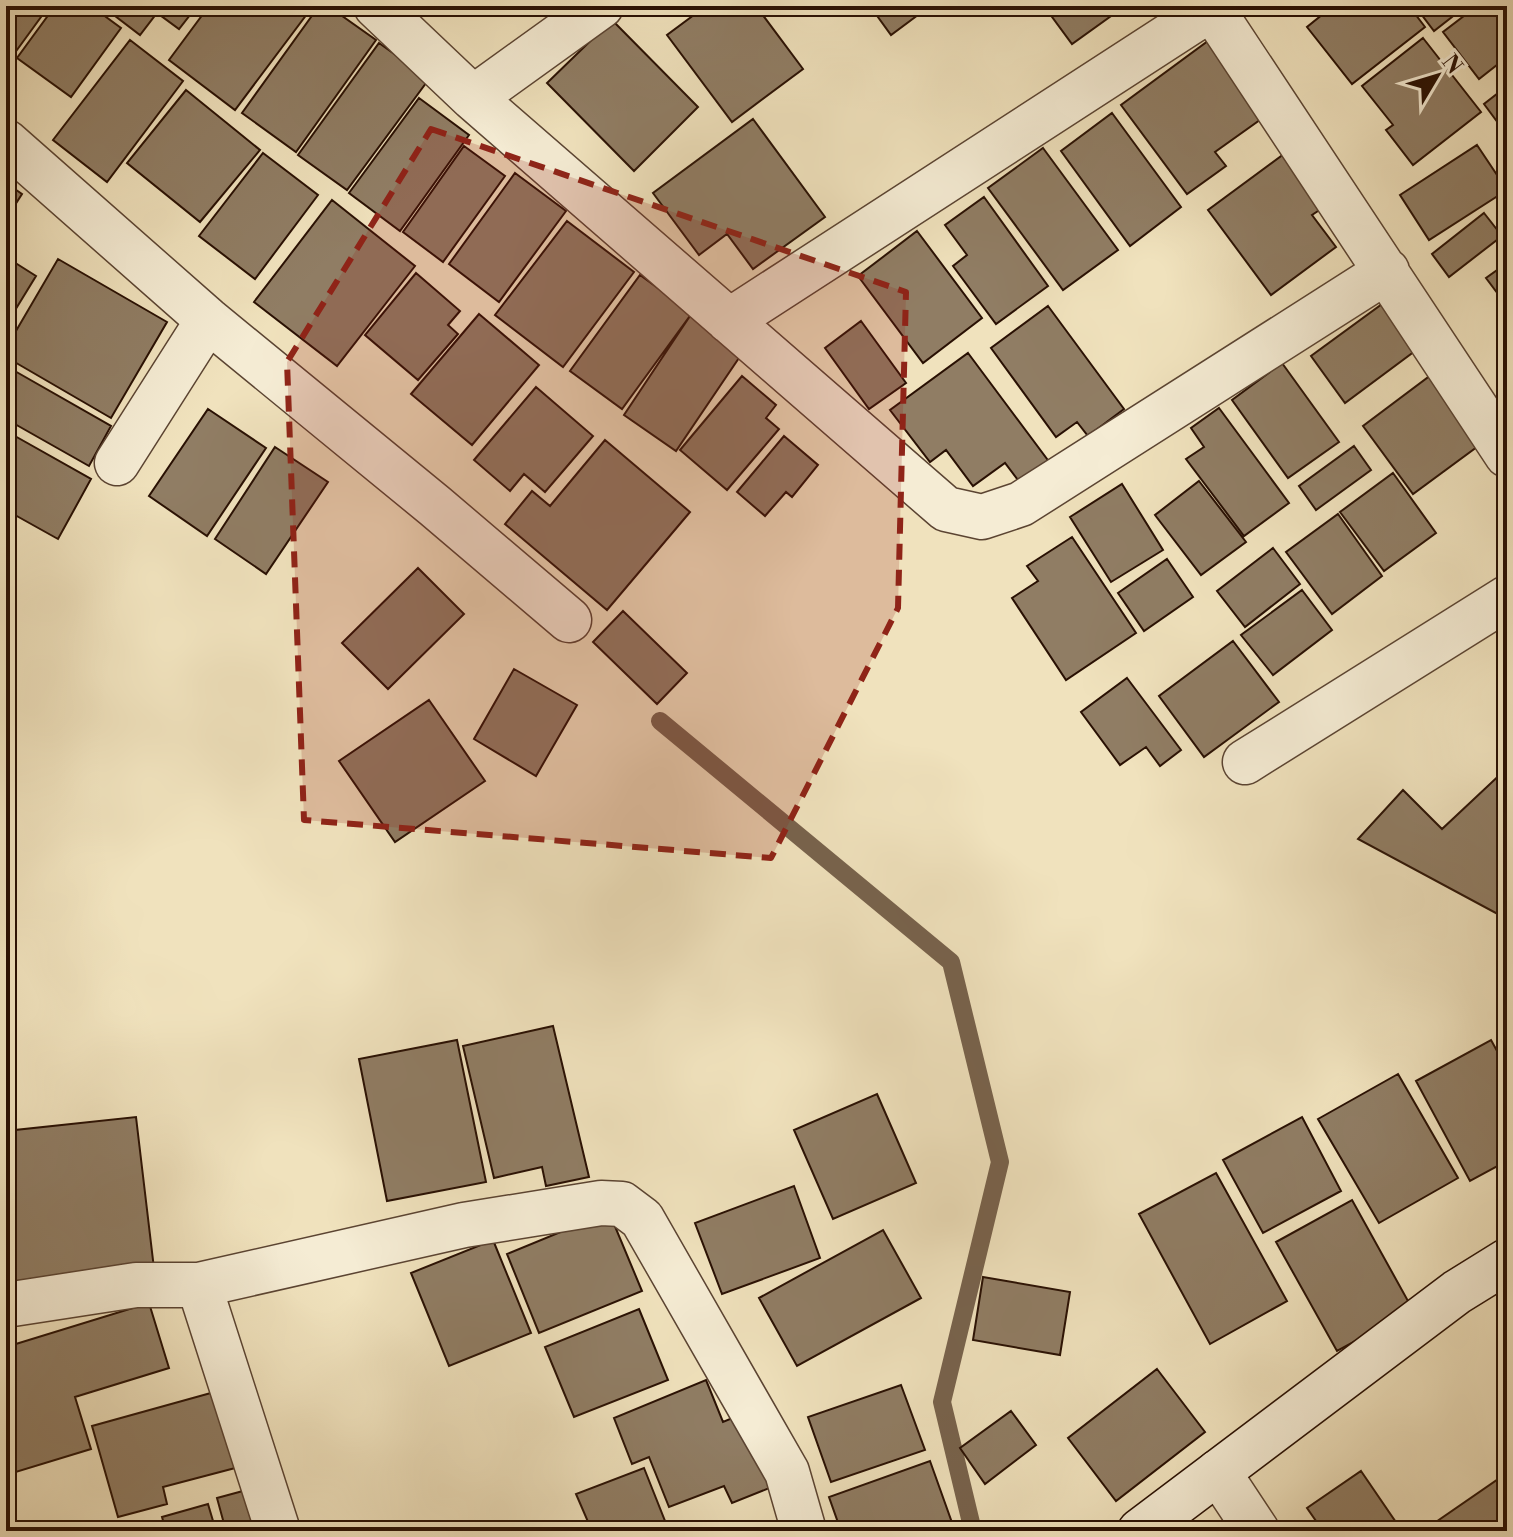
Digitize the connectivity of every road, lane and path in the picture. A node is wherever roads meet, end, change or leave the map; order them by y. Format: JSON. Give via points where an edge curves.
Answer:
{"nodes":[{"id":1,"x":376,"y":6,"type":"edge"},
{"id":2,"x":601,"y":6,"type":"edge"},
{"id":3,"x":1211,"y":7,"type":"edge"},
{"id":4,"x":473,"y":98,"type":"junction"},
{"id":5,"x":6,"y":142,"type":"edge"},
{"id":6,"x":1387,"y":271,"type":"junction"},
{"id":7,"x":208,"y":320,"type":"junction"},
{"id":8,"x":729,"y":321,"type":"junction"},
{"id":9,"x":1507,"y":455,"type":"edge"},
{"id":10,"x":117,"y":463,"type":"dead end"},
{"id":11,"x":1507,"y":598,"type":"edge"},
{"id":12,"x":569,"y":620,"type":"dead end"},
{"id":13,"x":1245,"y":762,"type":"dead end"},
{"id":14,"x":1507,"y":1261,"type":"edge"},
{"id":15,"x":199,"y":1285,"type":"junction"},
{"id":16,"x":6,"y":1305,"type":"edge"},
{"id":17,"x":1218,"y":1472,"type":"junction"},
{"id":18,"x":278,"y":1531,"type":"edge"},
{"id":19,"x":804,"y":1531,"type":"edge"},
{"id":20,"x":1140,"y":1531,"type":"edge"},
{"id":21,"x":1257,"y":1531,"type":"edge"}],
"edges":[{"from":1,"to":4,"type":"street"},
{"from":2,"to":4,"type":"street"},
{"from":3,"to":6,"type":"street"},
{"from":3,"to":8,"type":"street"},
{"from":4,"to":8,"type":"street"},
{"from":5,"to":7,"type":"street"},
{"from":6,"to":8,"type":"street","via":[[1021,504],[982,517],[946,509]]},
{"from":6,"to":9,"type":"street"},
{"from":7,"to":10,"type":"street"},
{"from":7,"to":12,"type":"street"},
{"from":11,"to":13,"type":"street"},
{"from":14,"to":17,"type":"street","via":[[1457,1292]]},
{"from":15,"to":16,"type":"street","via":[[136,1285]]},
{"from":15,"to":18,"type":"street"},
{"from":15,"to":19,"type":"street","via":[[464,1225],[622,1204],[642,1219],[787,1472]]},
{"from":17,"to":20,"type":"street"},
{"from":17,"to":21,"type":"street"}]}
